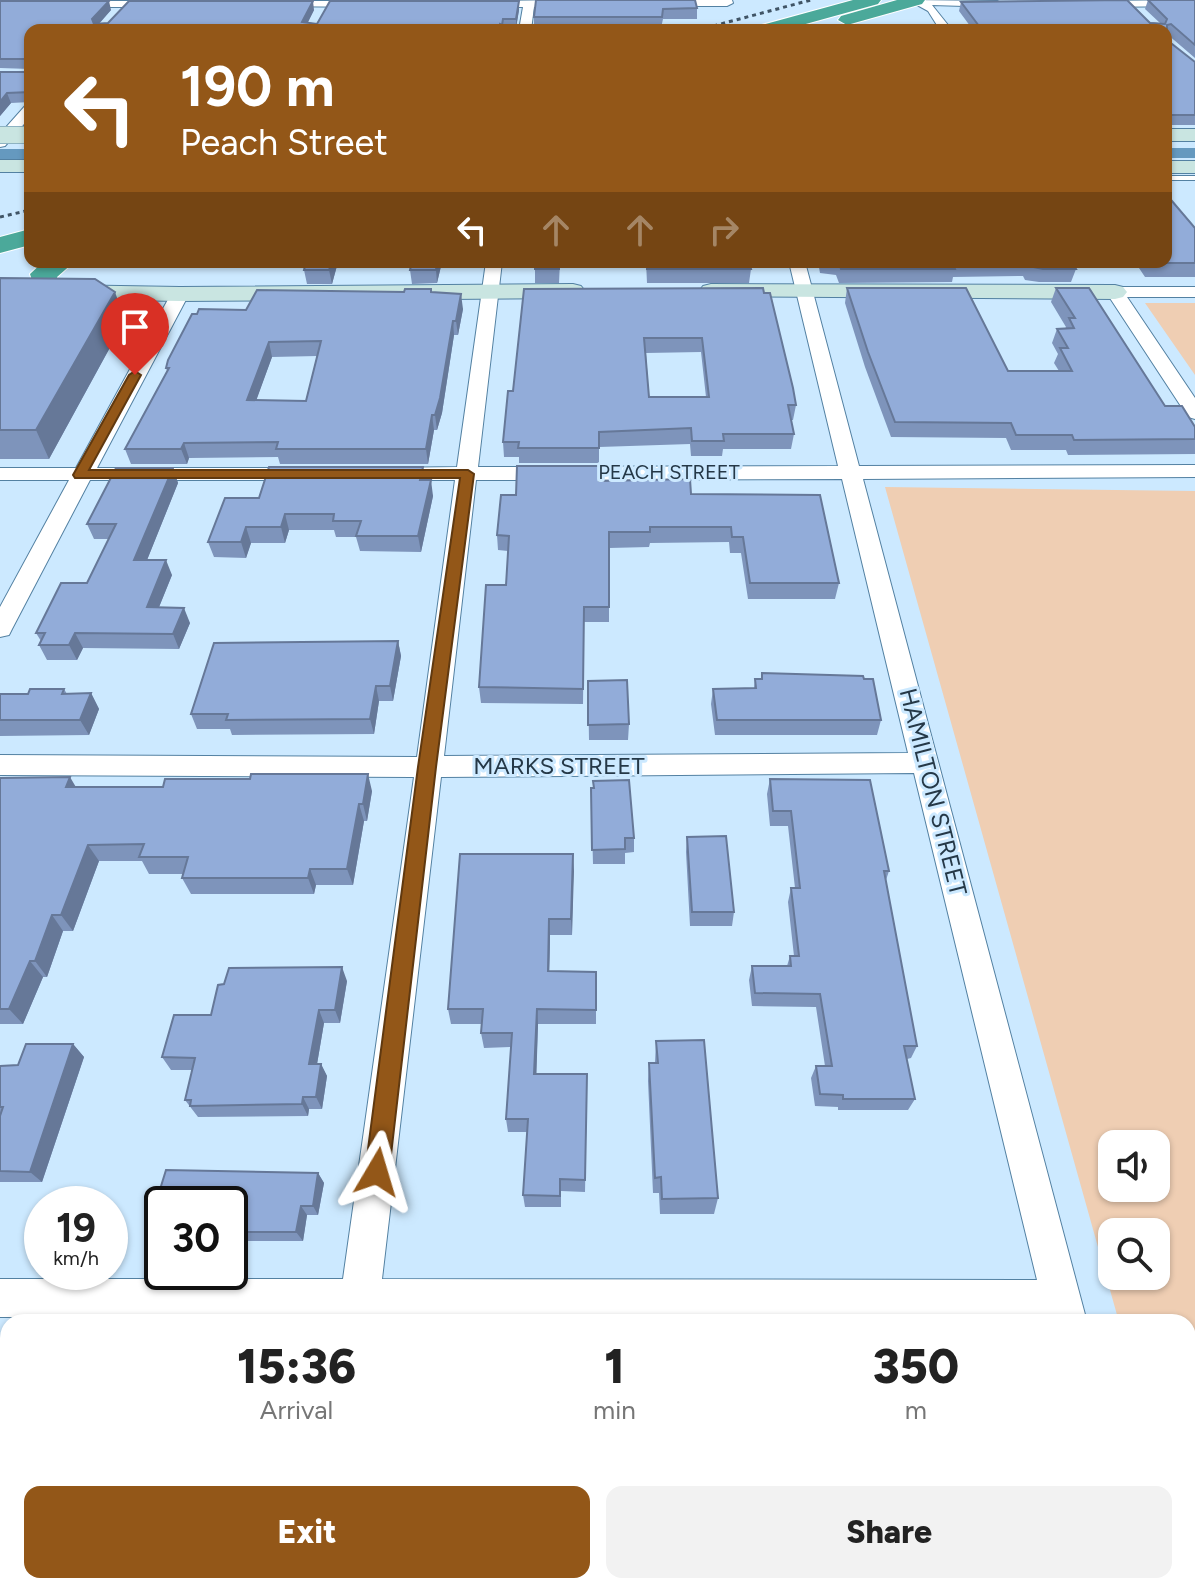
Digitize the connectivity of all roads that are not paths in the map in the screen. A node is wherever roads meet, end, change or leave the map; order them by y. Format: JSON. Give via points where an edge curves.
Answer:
{"nodes":[{"id":1,"x":914,"y":0,"type":"edge"},
{"id":2,"x":130,"y":2,"type":"edge"},
{"id":3,"x":327,"y":2,"type":"edge"},
{"id":4,"x":529,"y":2,"type":"edge"},
{"id":5,"x":727,"y":2,"type":"edge"},
{"id":6,"x":1009,"y":2,"type":"edge"},
{"id":7,"x":1127,"y":2,"type":"edge"},
{"id":8,"x":590,"y":3,"type":"edge"},
{"id":9,"x":651,"y":3,"type":"edge"},
{"id":10,"x":1195,"y":3,"type":"edge"},
{"id":11,"x":0,"y":4,"type":"edge"},
{"id":12,"x":173,"y":4,"type":"edge"},
{"id":13,"x":265,"y":4,"type":"edge"},
{"id":14,"x":388,"y":4,"type":"edge"},
{"id":15,"x":466,"y":4,"type":"edge"},
{"id":16,"x":1085,"y":4,"type":"edge"},
{"id":17,"x":872,"y":7,"type":"edge"},
{"id":18,"x":1140,"y":15,"type":"edge"},
{"id":19,"x":319,"y":17,"type":"edge"},
{"id":20,"x":111,"y":21,"type":"edge"},
{"id":21,"x":816,"y":22,"type":"edge"},
{"id":22,"x":526,"y":24,"type":"edge"},
{"id":23,"x":795,"y":24,"type":"edge"},
{"id":24,"x":942,"y":24,"type":"edge"},
{"id":25,"x":1172,"y":135,"type":"edge"},
{"id":26,"x":1195,"y":135,"type":"edge"},
{"id":27,"x":0,"y":166,"type":"edge"},
{"id":28,"x":24,"y":166,"type":"edge"},
{"id":29,"x":1172,"y":167,"type":"edge"},
{"id":30,"x":1195,"y":167,"type":"edge"},
{"id":31,"x":1172,"y":178,"type":"edge"},
{"id":32,"x":1195,"y":178,"type":"edge"},
{"id":33,"x":24,"y":239,"type":"edge"},
{"id":34,"x":0,"y":245,"type":"edge"},
{"id":35,"x":24,"y":260,"type":"edge"},
{"id":36,"x":0,"y":266,"type":"edge"},
{"id":37,"x":52,"y":268,"type":"edge"},
{"id":38,"x":493,"y":268,"type":"edge"},
{"id":39,"x":799,"y":268,"type":"edge"},
{"id":40,"x":1109,"y":282,"type":"junction"},
{"id":41,"x":0,"y":291,"type":"edge"},
{"id":42,"x":490,"y":291,"type":"junction"},
{"id":43,"x":600,"y":291,"type":"edge"},
{"id":44,"x":695,"y":291,"type":"edge"},
{"id":45,"x":806,"y":291,"type":"junction"},
{"id":46,"x":1195,"y":292,"type":"edge"},
{"id":47,"x":48,"y":293,"type":"junction"},
{"id":48,"x":180,"y":294,"type":"junction"},
{"id":49,"x":1195,"y":413,"type":"edge"},
{"id":50,"x":851,"y":471,"type":"junction"},
{"id":51,"x":1195,"y":471,"type":"edge"},
{"id":52,"x":0,"y":474,"type":"edge"},
{"id":53,"x":328,"y":474,"type":"edge"},
{"id":54,"x":359,"y":474,"type":"edge"},
{"id":55,"x":468,"y":474,"type":"junction"},
{"id":56,"x":80,"y":475,"type":"junction"},
{"id":57,"x":0,"y":629,"type":"edge"},
{"id":58,"x":927,"y":763,"type":"junction"},
{"id":59,"x":0,"y":765,"type":"edge"},
{"id":60,"x":427,"y":767,"type":"junction"},
{"id":61,"x":0,"y":1298,"type":"edge"},
{"id":62,"x":359,"y":1309,"type":"edge"},
{"id":63,"x":1064,"y":1310,"type":"edge"}],
"edges":[{"from":1,"to":6,"type":"street"},
{"from":1,"to":17,"type":"highway"},
{"from":1,"to":24,"type":"street","via":[[932,9]]},
{"from":2,"to":11,"type":"street"},
{"from":2,"to":12,"type":"street"},
{"from":2,"to":20,"type":"street"},
{"from":3,"to":13,"type":"street"},
{"from":3,"to":14,"type":"street"},
{"from":3,"to":19,"type":"street"},
{"from":4,"to":8,"type":"street"},
{"from":4,"to":15,"type":"street"},
{"from":4,"to":22,"type":"street"},
{"from":5,"to":9,"type":"street"},
{"from":7,"to":10,"type":"street"},
{"from":7,"to":16,"type":"street"},
{"from":7,"to":18,"type":"street"},
{"from":17,"to":21,"type":"highway"},
{"from":17,"to":21,"type":"highway","via":[[850,6]]},
{"from":21,"to":23,"type":"highway"},
{"from":25,"to":26,"type":"street"},
{"from":27,"to":28,"type":"street"},
{"from":29,"to":30,"type":"street"},
{"from":31,"to":32,"type":"lane"},
{"from":33,"to":34,"type":"highway"},
{"from":35,"to":36,"type":"highway"},
{"from":37,"to":47,"type":"highway","via":[[43,274]]},
{"from":38,"to":42,"type":"street"},
{"from":39,"to":45,"type":"street","name":"HAMILTON STREET"},
{"from":40,"to":45,"type":"street"},
{"from":40,"to":46,"type":"street"},
{"from":40,"to":49,"type":"street"},
{"from":41,"to":47,"type":"street"},
{"from":42,"to":43,"type":"street"},
{"from":42,"to":48,"type":"street"},
{"from":42,"to":55,"type":"street"},
{"from":44,"to":45,"type":"street"},
{"from":45,"to":50,"type":"street","name":"HAMILTON STREET"},
{"from":47,"to":48,"type":"street"},
{"from":48,"to":56,"type":"street"},
{"from":50,"to":51,"type":"street","name":"PEACH STREET"},
{"from":50,"to":55,"type":"street","name":"PEACH STREET"},
{"from":50,"to":58,"type":"street","name":"HAMILTON STREET"},
{"from":52,"to":56,"type":"street"},
{"from":53,"to":56,"type":"street"},
{"from":54,"to":55,"type":"street","name":"PEACH STREET"},
{"from":55,"to":60,"type":"street"},
{"from":56,"to":57,"type":"street"},
{"from":58,"to":60,"type":"street","name":"MARKS STREET"},
{"from":58,"to":63,"type":"street","name":"HAMILTON STREET"},
{"from":59,"to":60,"type":"street","name":"MARKS STREET"},
{"from":60,"to":62,"type":"street"},
{"from":61,"to":62,"type":"street"},
{"from":62,"to":63,"type":"street"}]}
